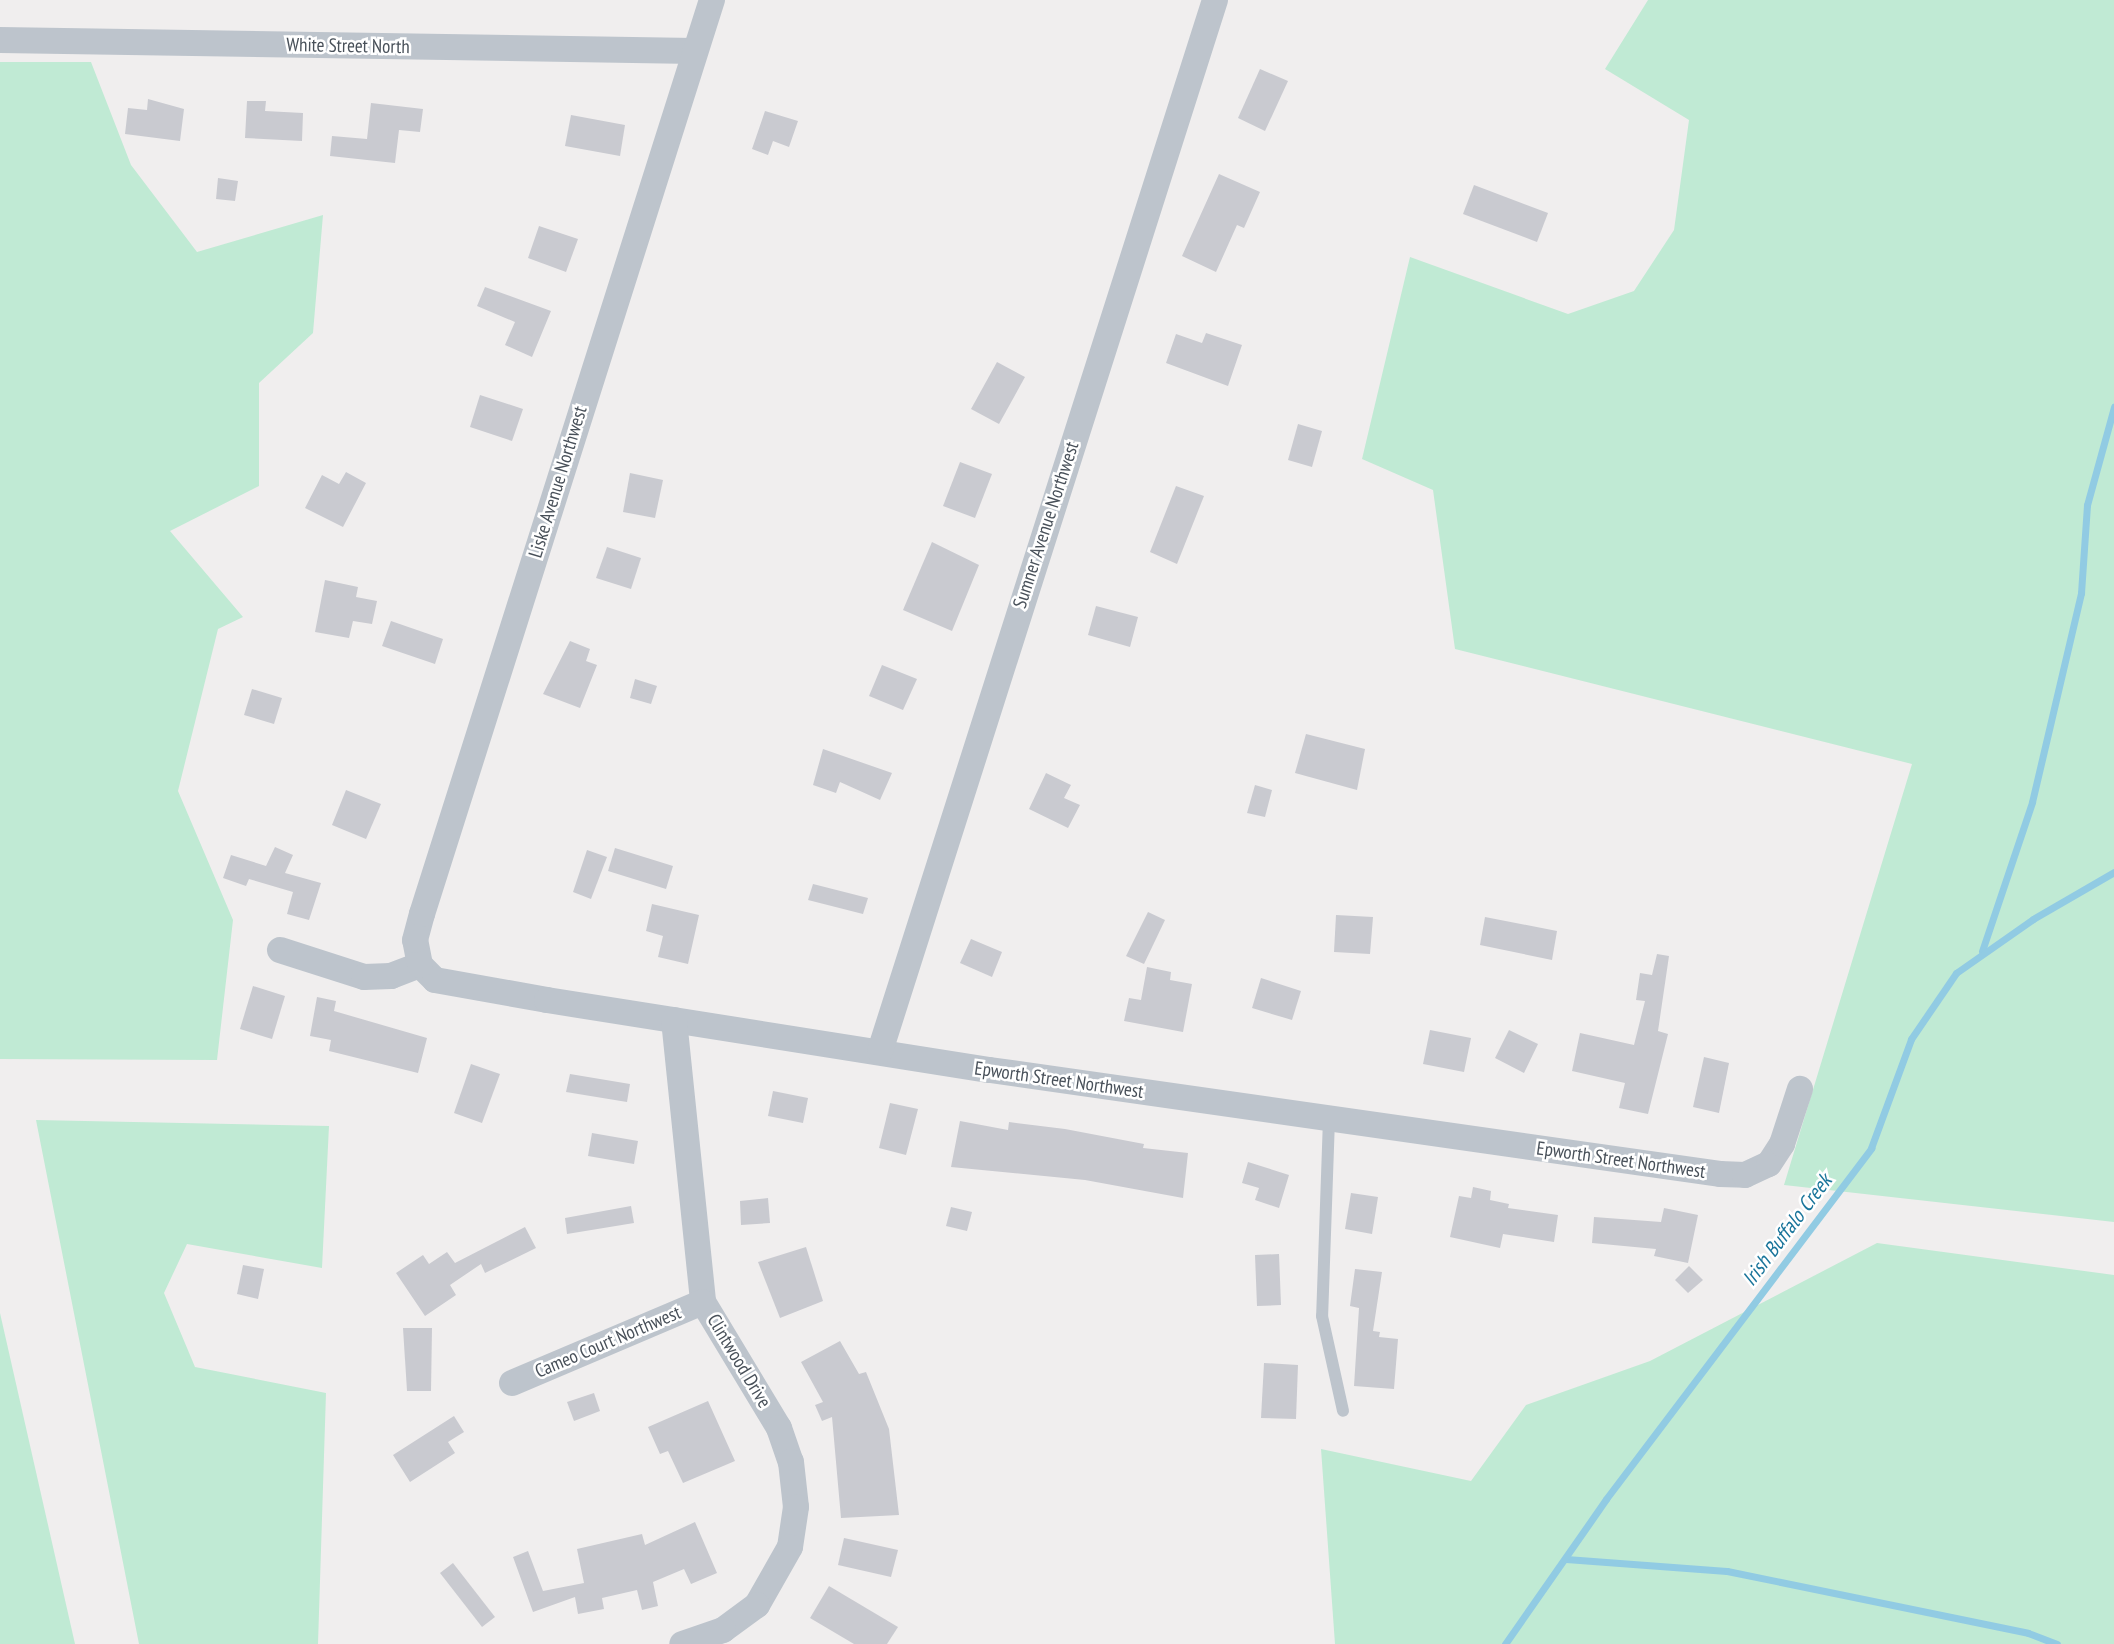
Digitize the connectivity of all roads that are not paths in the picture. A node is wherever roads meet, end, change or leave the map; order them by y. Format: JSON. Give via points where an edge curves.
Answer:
{"nodes":[{"id":1,"x":712,"y":0,"type":"edge"},
{"id":2,"x":1215,"y":0,"type":"edge"},
{"id":3,"x":0,"y":40,"type":"edge"},
{"id":4,"x":695,"y":51,"type":"junction"},
{"id":5,"x":279,"y":950,"type":"dead end"},
{"id":6,"x":420,"y":965,"type":"junction"},
{"id":7,"x":674,"y":1020,"type":"junction"},
{"id":8,"x":880,"y":1051,"type":"junction"},
{"id":9,"x":1800,"y":1089,"type":"dead end"},
{"id":10,"x":1329,"y":1119,"type":"junction"},
{"id":11,"x":703,"y":1302,"type":"junction"},
{"id":12,"x":512,"y":1383,"type":"dead end"},
{"id":13,"x":1343,"y":1411,"type":"dead end"},
{"id":14,"x":682,"y":1644,"type":"edge"}],
"edges":[{"from":1,"to":4,"type":"street","name":"Liske Avenue Northwest"},
{"from":2,"to":8,"type":"street","name":"Sumner Avenue Northwest"},
{"from":3,"to":4,"type":"street","name":"White Street North"},
{"from":4,"to":6,"type":"street","name":"Liske Avenue Northwest","via":[[422,914],[415,940]]},
{"from":5,"to":6,"type":"street","via":[[364,977],[391,976]]},
{"from":6,"to":7,"type":"street","name":"Epworth Street Northwest","via":[[435,980]]},
{"from":7,"to":8,"type":"street","name":"Epworth Street Northwest"},
{"from":7,"to":11,"type":"street","name":"Clintwood Drive"},
{"from":8,"to":10,"type":"street","name":"Epworth Street Northwest"},
{"from":9,"to":10,"type":"street","name":"Epworth Street Northwest","via":[[1782,1144],[1769,1164],[1745,1175]]},
{"from":10,"to":13,"type":"lane","via":[[1322,1316]]},
{"from":11,"to":12,"type":"street","name":"Cameo Court Northwest"},
{"from":11,"to":14,"type":"street","name":"Clintwood Drive","via":[[779,1428],[791,1462],[796,1507],[790,1548],[757,1605],[723,1630]]}]}
